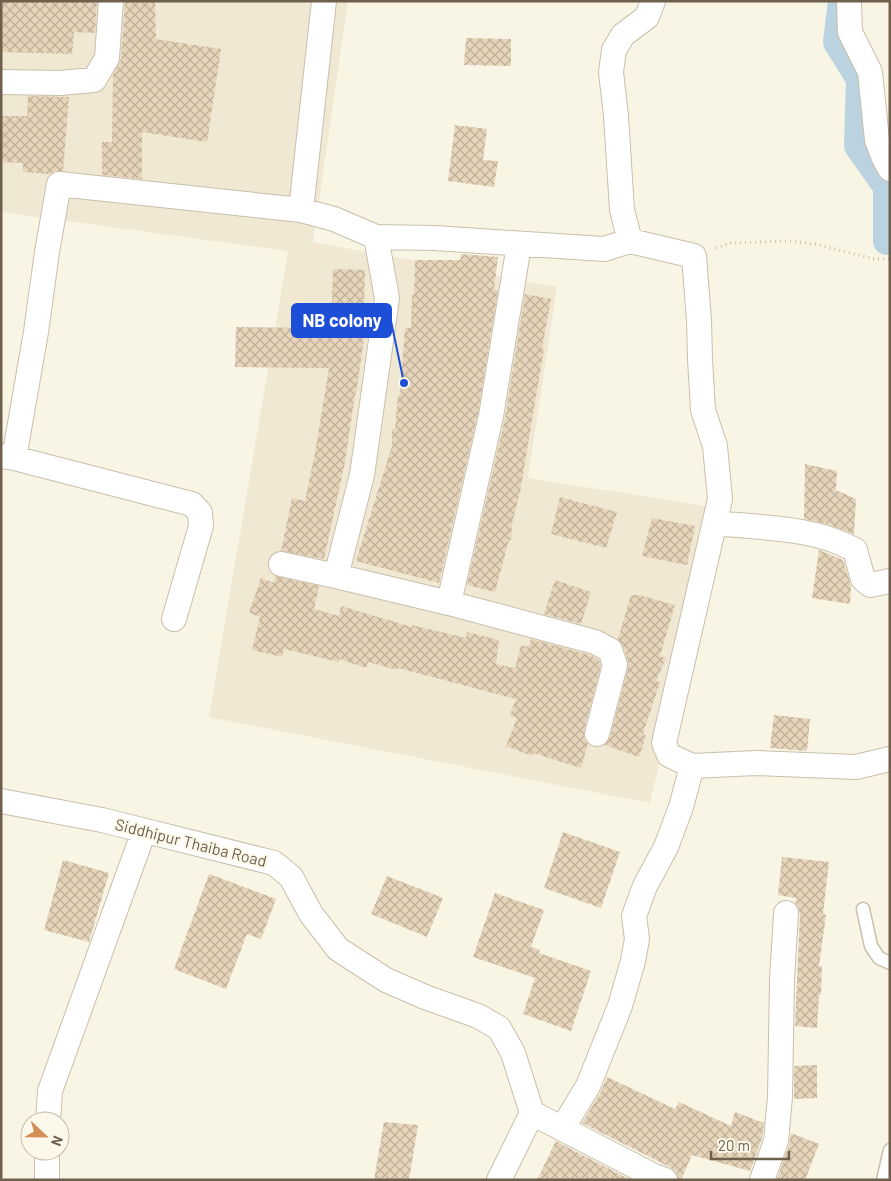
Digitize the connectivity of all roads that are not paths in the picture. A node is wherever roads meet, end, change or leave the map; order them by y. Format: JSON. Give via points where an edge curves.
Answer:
{"nodes":[{"id":1,"x":111,"y":1,"type":"edge"},
{"id":2,"x":324,"y":1,"type":"edge"},
{"id":3,"x":653,"y":1,"type":"edge"},
{"id":4,"x":849,"y":1,"type":"edge"},
{"id":5,"x":1,"y":82,"type":"edge"},
{"id":6,"x":890,"y":168,"type":"edge"},
{"id":7,"x":301,"y":210,"type":"junction"},
{"id":8,"x":376,"y":237,"type":"junction"},
{"id":9,"x":630,"y":241,"type":"junction"},
{"id":10,"x":519,"y":245,"type":"junction"},
{"id":11,"x":8,"y":457,"type":"edge"},
{"id":12,"x":715,"y":524,"type":"junction"},
{"id":13,"x":281,"y":564,"type":"dead end"},
{"id":14,"x":336,"y":576,"type":"junction"},
{"id":15,"x":890,"y":582,"type":"edge"},
{"id":16,"x":449,"y":602,"type":"junction"},
{"id":17,"x":174,"y":619,"type":"dead end"},
{"id":18,"x":597,"y":734,"type":"dead end"},
{"id":19,"x":890,"y":760,"type":"edge"},
{"id":20,"x":692,"y":766,"type":"junction"},
{"id":21,"x":1,"y":801,"type":"edge"},
{"id":22,"x":144,"y":831,"type":"junction"},
{"id":23,"x":863,"y":909,"type":"dead end"},
{"id":24,"x":786,"y":913,"type":"dead end"},
{"id":25,"x":890,"y":963,"type":"edge"},
{"id":26,"x":49,"y":1111,"type":"edge"},
{"id":27,"x":532,"y":1113,"type":"junction"},
{"id":28,"x":562,"y":1129,"type":"junction"},
{"id":29,"x":890,"y":1150,"type":"edge"},
{"id":30,"x":47,"y":1161,"type":"edge"},
{"id":31,"x":47,"y":1180,"type":"edge"},
{"id":32,"x":500,"y":1180,"type":"edge"},
{"id":33,"x":665,"y":1180,"type":"edge"},
{"id":34,"x":762,"y":1180,"type":"edge"},
{"id":35,"x":882,"y":1180,"type":"edge"}],
"edges":[{"from":1,"to":5,"type":"street","via":[[107,58],[94,80]]},
{"from":2,"to":7,"type":"street"},
{"from":3,"to":9,"type":"street","via":[[647,17],[623,35],[614,50],[611,72],[622,210]]},
{"from":4,"to":6,"type":"street","via":[[850,32],[870,72],[877,140]]},
{"from":7,"to":8,"type":"street","via":[[334,218]]},
{"from":7,"to":11,"type":"street","via":[[59,184],[36,332]]},
{"from":8,"to":10,"type":"street"},
{"from":8,"to":14,"type":"street","via":[[387,298],[362,475]]},
{"from":9,"to":10,"type":"street","via":[[604,250]]},
{"from":9,"to":12,"type":"street","via":[[694,256],[703,410],[715,446],[720,499]]},
{"from":10,"to":16,"type":"street","via":[[491,416]]},
{"from":11,"to":17,"type":"street","via":[[192,504],[200,513],[201,526]]},
{"from":12,"to":15,"type":"street","via":[[801,532],[839,541],[855,550],[863,579],[870,585]]},
{"from":12,"to":20,"type":"street","via":[[664,743],[669,755]]},
{"from":13,"to":14,"type":"street"},
{"from":14,"to":16,"type":"street"},
{"from":16,"to":18,"type":"street","via":[[595,642],[610,650],[615,665]]},
{"from":19,"to":20,"type":"street","via":[[856,767]]},
{"from":20,"to":28,"type":"street","via":[[666,847],[644,886],[634,916],[637,940],[620,1006],[588,1086]]},
{"from":21,"to":22,"type":"street","name":"Siddhipur Thaiba Road"},
{"from":22,"to":26,"type":"street","via":[[50,1091]]},
{"from":22,"to":27,"type":"street","name":"Siddhipur Thaiba Road","via":[[274,864],[290,877],[311,914],[338,949],[386,980],[478,1016],[499,1028],[513,1053]]},
{"from":23,"to":25,"type":"lane","via":[[871,946],[879,958]]},
{"from":24,"to":34,"type":"street","via":[[780,1097],[776,1141]]},
{"from":27,"to":28,"type":"street"},
{"from":27,"to":32,"type":"street"},
{"from":28,"to":33,"type":"street"},
{"from":29,"to":35,"type":"lane"},
{"from":30,"to":31,"type":"street"}]}
